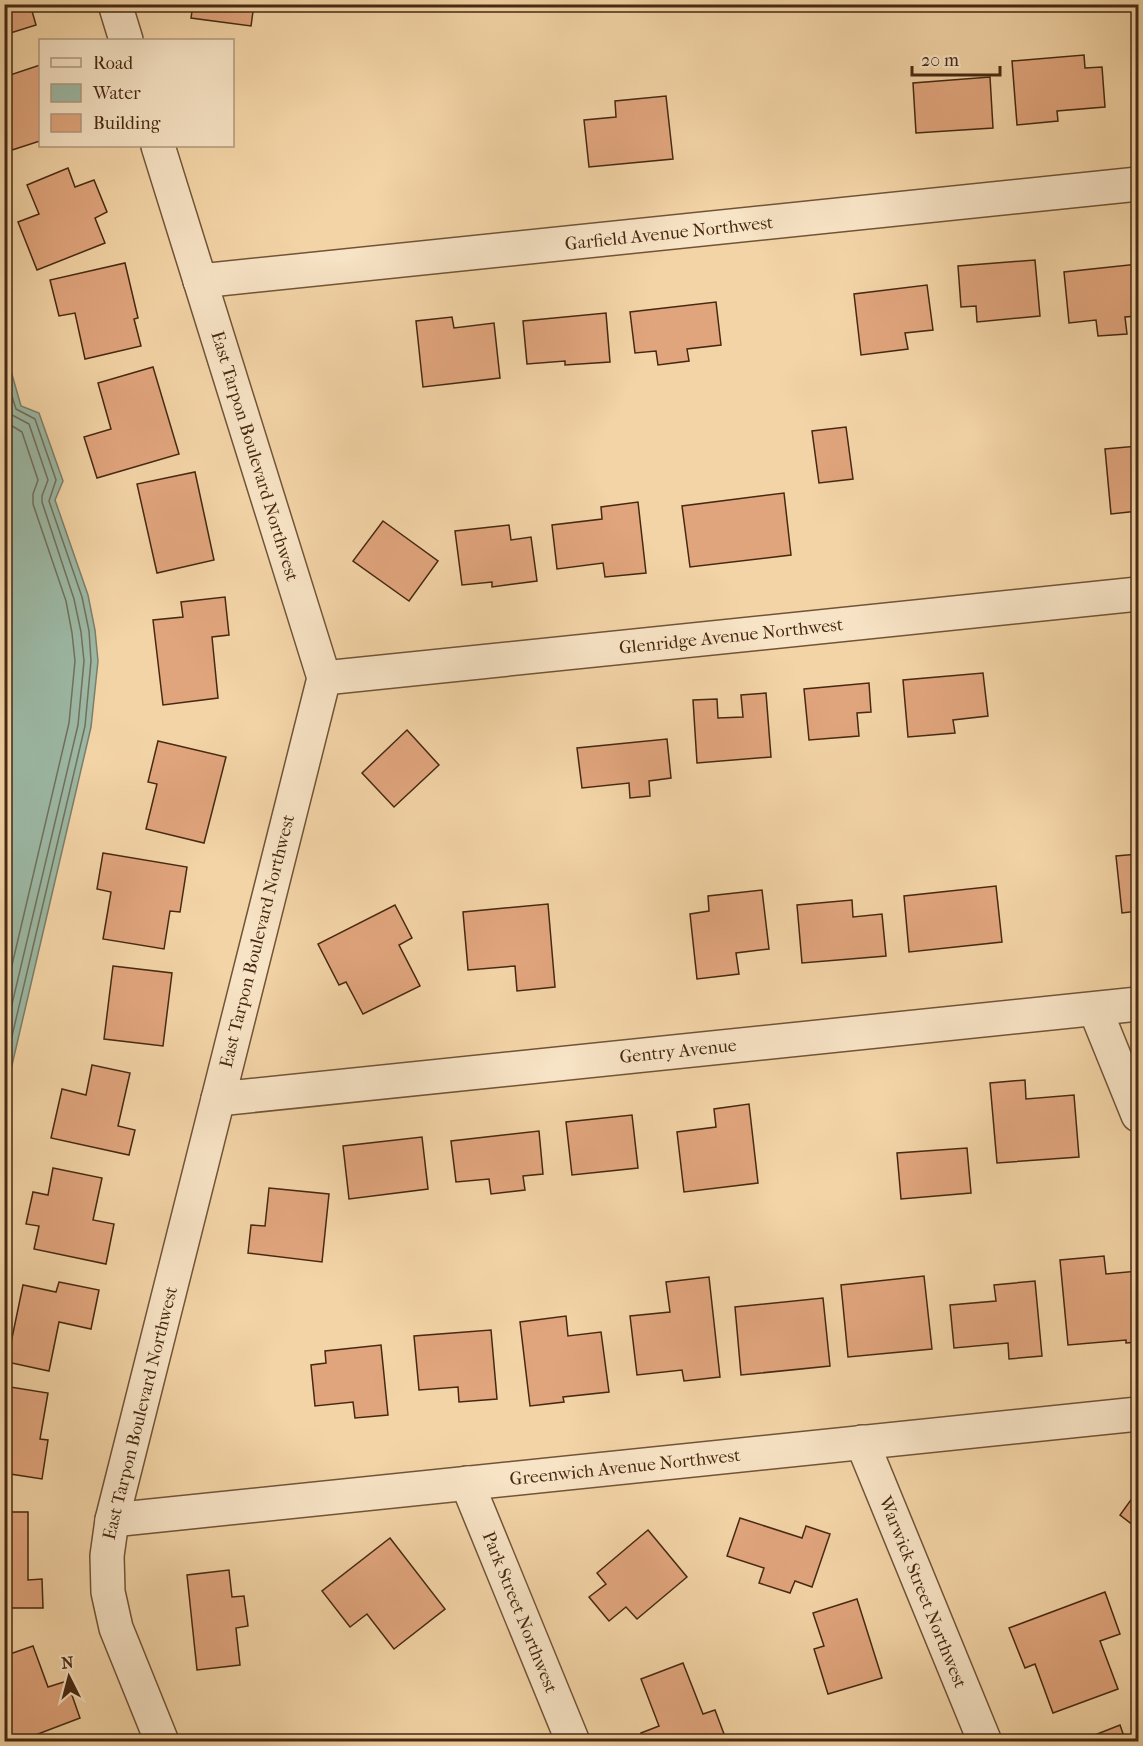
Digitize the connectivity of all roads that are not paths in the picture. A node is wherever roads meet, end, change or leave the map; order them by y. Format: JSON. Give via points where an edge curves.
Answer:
{"nodes":[{"id":1,"x":115,"y":4,"type":"edge"},
{"id":2,"x":126,"y":39,"type":"edge"},
{"id":3,"x":158,"y":147,"type":"edge"},
{"id":4,"x":1138,"y":184,"type":"edge"},
{"id":5,"x":200,"y":281,"type":"junction"},
{"id":6,"x":1138,"y":594,"type":"edge"},
{"id":7,"x":324,"y":678,"type":"junction"},
{"id":8,"x":1138,"y":1004,"type":"edge"},
{"id":9,"x":1095,"y":1008,"type":"junction"},
{"id":10,"x":218,"y":1099,"type":"junction"},
{"id":11,"x":1138,"y":1115,"type":"edge"},
{"id":12,"x":1138,"y":1414,"type":"edge"},
{"id":13,"x":862,"y":1442,"type":"junction"},
{"id":14,"x":467,"y":1483,"type":"junction"},
{"id":15,"x":112,"y":1520,"type":"junction"},
{"id":16,"x":162,"y":1742,"type":"edge"},
{"id":17,"x":573,"y":1742,"type":"edge"},
{"id":18,"x":985,"y":1742,"type":"edge"}],
"edges":[{"from":1,"to":2,"type":"street"},
{"from":3,"to":5,"type":"street","name":"East Tarpon Boulevard Northwest"},
{"from":4,"to":5,"type":"street","name":"Garfield Avenue Northwest"},
{"from":5,"to":7,"type":"street","name":"East Tarpon Boulevard Northwest"},
{"from":6,"to":7,"type":"street","name":"Glenridge Avenue Northwest"},
{"from":7,"to":10,"type":"street","name":"East Tarpon Boulevard Northwest"},
{"from":8,"to":9,"type":"street","name":"Gentry Avenue"},
{"from":9,"to":10,"type":"street","name":"Gentry Avenue"},
{"from":9,"to":11,"type":"street"},
{"from":10,"to":15,"type":"street","name":"East Tarpon Boulevard Northwest"},
{"from":12,"to":13,"type":"street","name":"Greenwich Avenue Northwest"},
{"from":13,"to":14,"type":"street","name":"Greenwich Avenue Northwest"},
{"from":13,"to":18,"type":"street","name":"Warwick Street Northwest"},
{"from":14,"to":15,"type":"street","name":"Greenwich Avenue Northwest"},
{"from":14,"to":17,"type":"street","name":"Park Street Northwest"},
{"from":15,"to":16,"type":"street","name":"East Tarpon Boulevard Northwest","via":[[107,1556],[108,1593],[116,1628]]}]}
